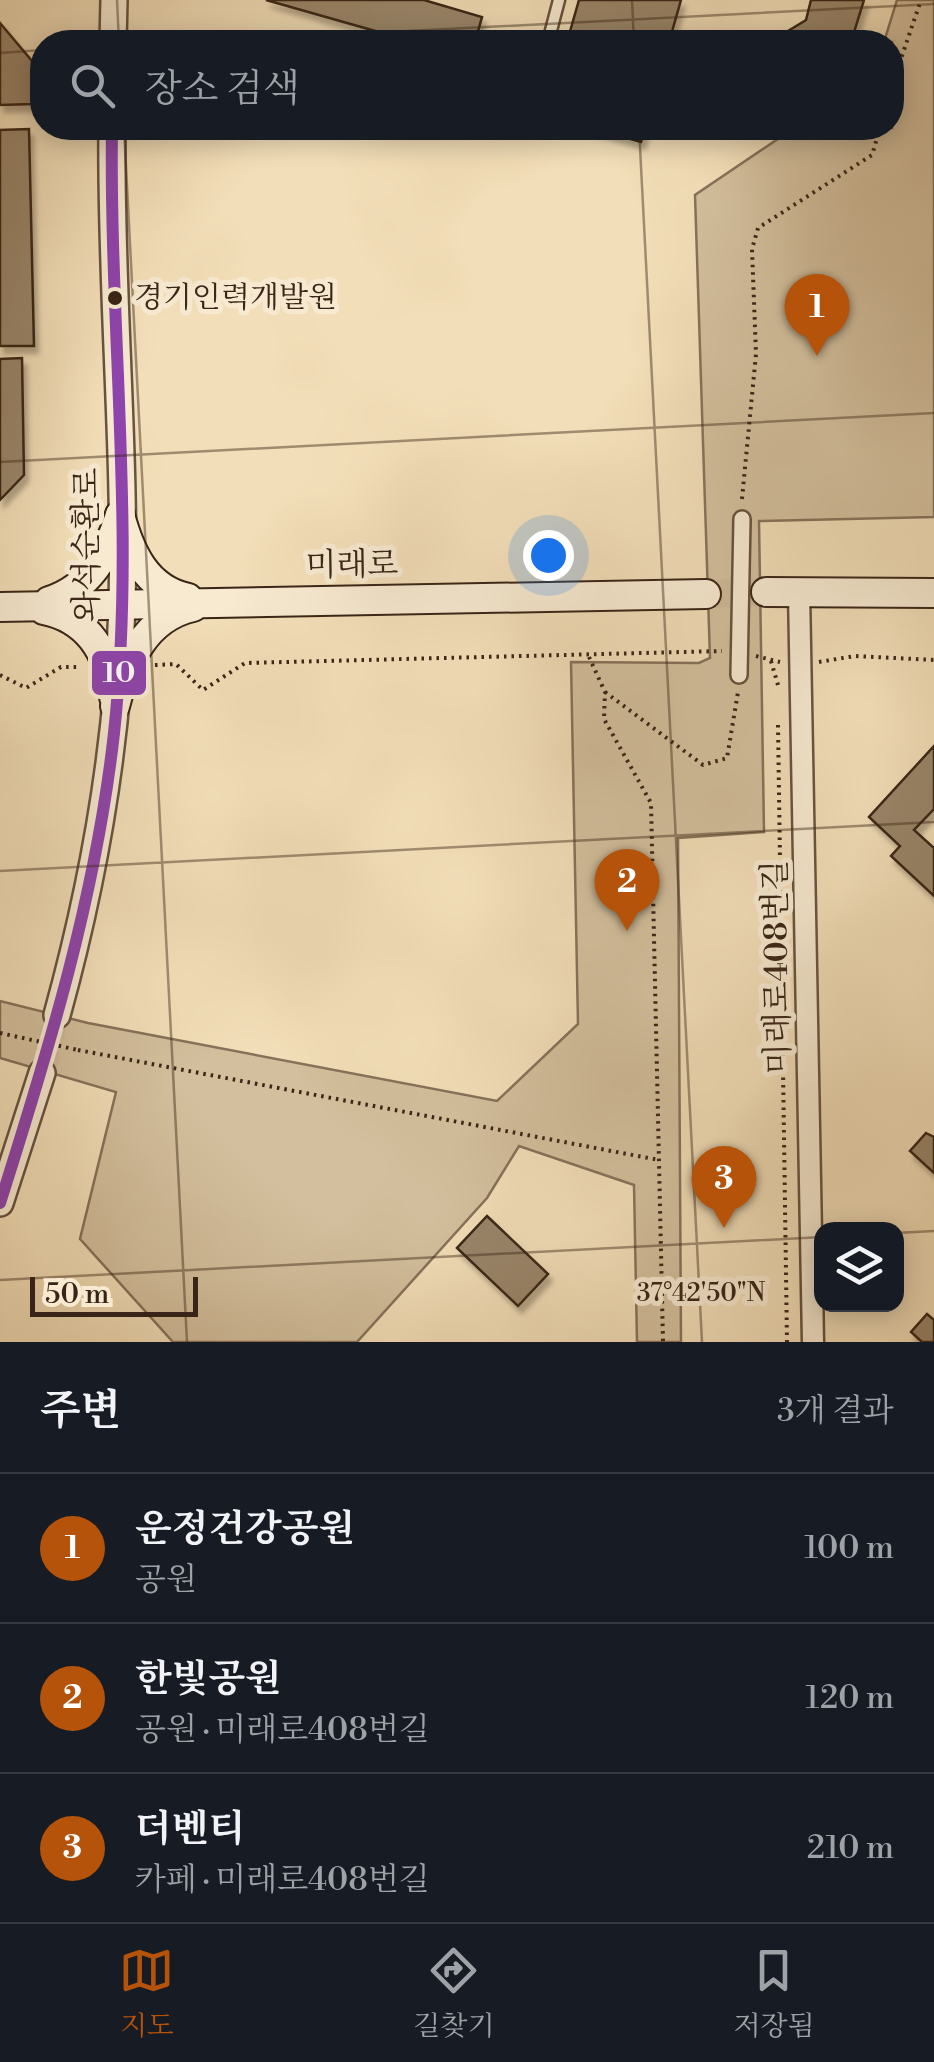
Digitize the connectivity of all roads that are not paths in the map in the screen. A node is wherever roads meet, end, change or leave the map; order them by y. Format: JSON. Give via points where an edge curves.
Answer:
{"nodes":[{"id":1,"x":114,"y":0,"type":"edge"},
{"id":2,"x":560,"y":0,"type":"edge"},
{"id":3,"x":114,"y":30,"type":"edge"},
{"id":4,"x":551,"y":30,"type":"edge"},
{"id":5,"x":112,"y":140,"type":"edge"},
{"id":6,"x":120,"y":515,"type":"junction"},
{"id":7,"x":742,"y":519,"type":"road end"},
{"id":8,"x":766,"y":592,"type":"tunnel mouth"},
{"id":9,"x":798,"y":592,"type":"junction"},
{"id":10,"x":934,"y":593,"type":"edge"},
{"id":11,"x":706,"y":594,"type":"tunnel mouth"},
{"id":12,"x":214,"y":602,"type":"junction"},
{"id":13,"x":122,"y":604,"type":"junction"},
{"id":14,"x":14,"y":607,"type":"edge"},
{"id":15,"x":118,"y":666,"type":"junction"},
{"id":16,"x":739,"y":675,"type":"road end"},
{"id":17,"x":116,"y":706,"type":"junction"},
{"id":18,"x":57,"y":1015,"type":"tunnel mouth"},
{"id":19,"x":42,"y":1073,"type":"tunnel mouth"},
{"id":20,"x":0,"y":1203,"type":"edge"},
{"id":21,"x":813,"y":1342,"type":"edge"}],
"edges":[{"from":1,"to":3,"type":"street"},
{"from":2,"to":4,"type":"lane"},
{"from":5,"to":6,"type":"street","name":"와석순환로"},
{"from":6,"to":12,"type":"main road","via":[[141,569],[181,597]]},
{"from":6,"to":13,"type":"street","name":"와석순환로"},
{"from":6,"to":14,"type":"main road","via":[[96,570],[76,588]]},
{"from":7,"to":16,"type":"street"},
{"from":8,"to":9,"type":"main road"},
{"from":9,"to":10,"type":"main road"},
{"from":9,"to":21,"type":"street","name":"미래로408번길"},
{"from":11,"to":12,"type":"main road","name":"미래로"},
{"from":12,"to":13,"type":"main road","name":"미래로"},
{"from":12,"to":15,"type":"main road","via":[[182,609]]},
{"from":13,"to":14,"type":"main road","name":"미래로"},
{"from":13,"to":17,"type":"street","name":"와석순환로"},
{"from":14,"to":15,"type":"main road","via":[[59,613],[84,627]]},
{"from":15,"to":17,"type":"main road"},
{"from":17,"to":18,"type":"street","name":"와석순환로","via":[[96,852]]},
{"from":19,"to":20,"type":"street"}]}
